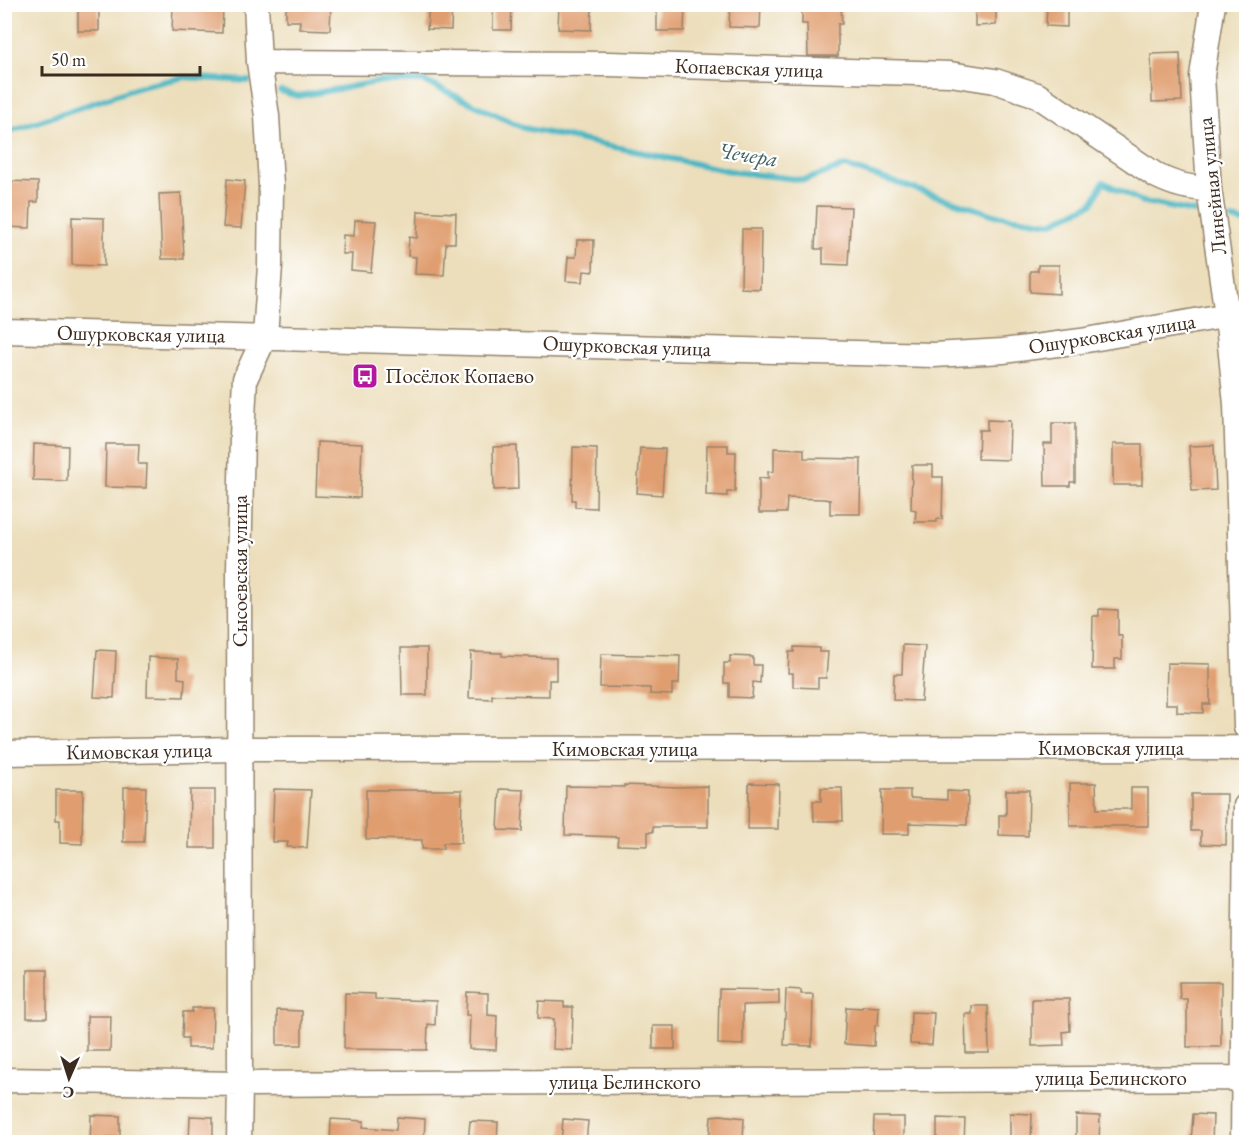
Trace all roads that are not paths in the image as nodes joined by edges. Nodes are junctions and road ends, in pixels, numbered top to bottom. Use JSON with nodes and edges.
{"nodes":[{"id":1,"x":256,"y":4,"type":"edge"},
{"id":2,"x":1213,"y":4,"type":"edge"},
{"id":3,"x":259,"y":62,"type":"junction"},
{"id":4,"x":1209,"y":189,"type":"junction"},
{"id":5,"x":1237,"y":314,"type":"edge"},
{"id":6,"x":4,"y":331,"type":"edge"},
{"id":7,"x":265,"y":336,"type":"junction"},
{"id":8,"x":1246,"y":727,"type":"edge"},
{"id":9,"x":1246,"y":748,"type":"edge"},
{"id":10,"x":240,"y":749,"type":"junction"},
{"id":11,"x":4,"y":753,"type":"edge"},
{"id":12,"x":1246,"y":807,"type":"edge"},
{"id":13,"x":1245,"y":1078,"type":"edge"},
{"id":14,"x":4,"y":1080,"type":"edge"},
{"id":15,"x":240,"y":1084,"type":"junction"},
{"id":16,"x":239,"y":1143,"type":"edge"},
{"id":17,"x":1243,"y":1143,"type":"edge"}],
"edges":[{"from":1,"to":3,"type":"street","name":"Сысоевская улица"},
{"from":2,"to":4,"type":"street","name":"Линейная улица"},
{"from":3,"to":4,"type":"street","name":"Копаевская улица"},
{"from":3,"to":7,"type":"street","name":"Сысоевская улица"},
{"from":4,"to":5,"type":"street","name":"Линейная улица"},
{"from":5,"to":7,"type":"street","name":"Ошурковская улица"},
{"from":5,"to":8,"type":"street","name":"Линейная улица"},
{"from":6,"to":7,"type":"street","name":"Ошурковская улица"},
{"from":7,"to":10,"type":"street","name":"Сысоевская улица"},
{"from":9,"to":10,"type":"street","name":"Кимовская улица"},
{"from":10,"to":11,"type":"street","name":"Кимовская улица"},
{"from":10,"to":15,"type":"street","name":"Сысоевская улица"},
{"from":12,"to":13,"type":"street"},
{"from":13,"to":15,"type":"street","name":"улица Белинского"},
{"from":13,"to":17,"type":"street"},
{"from":14,"to":15,"type":"street","name":"улица Белинского"},
{"from":15,"to":16,"type":"street","name":"Сысоевская улица"}]}
